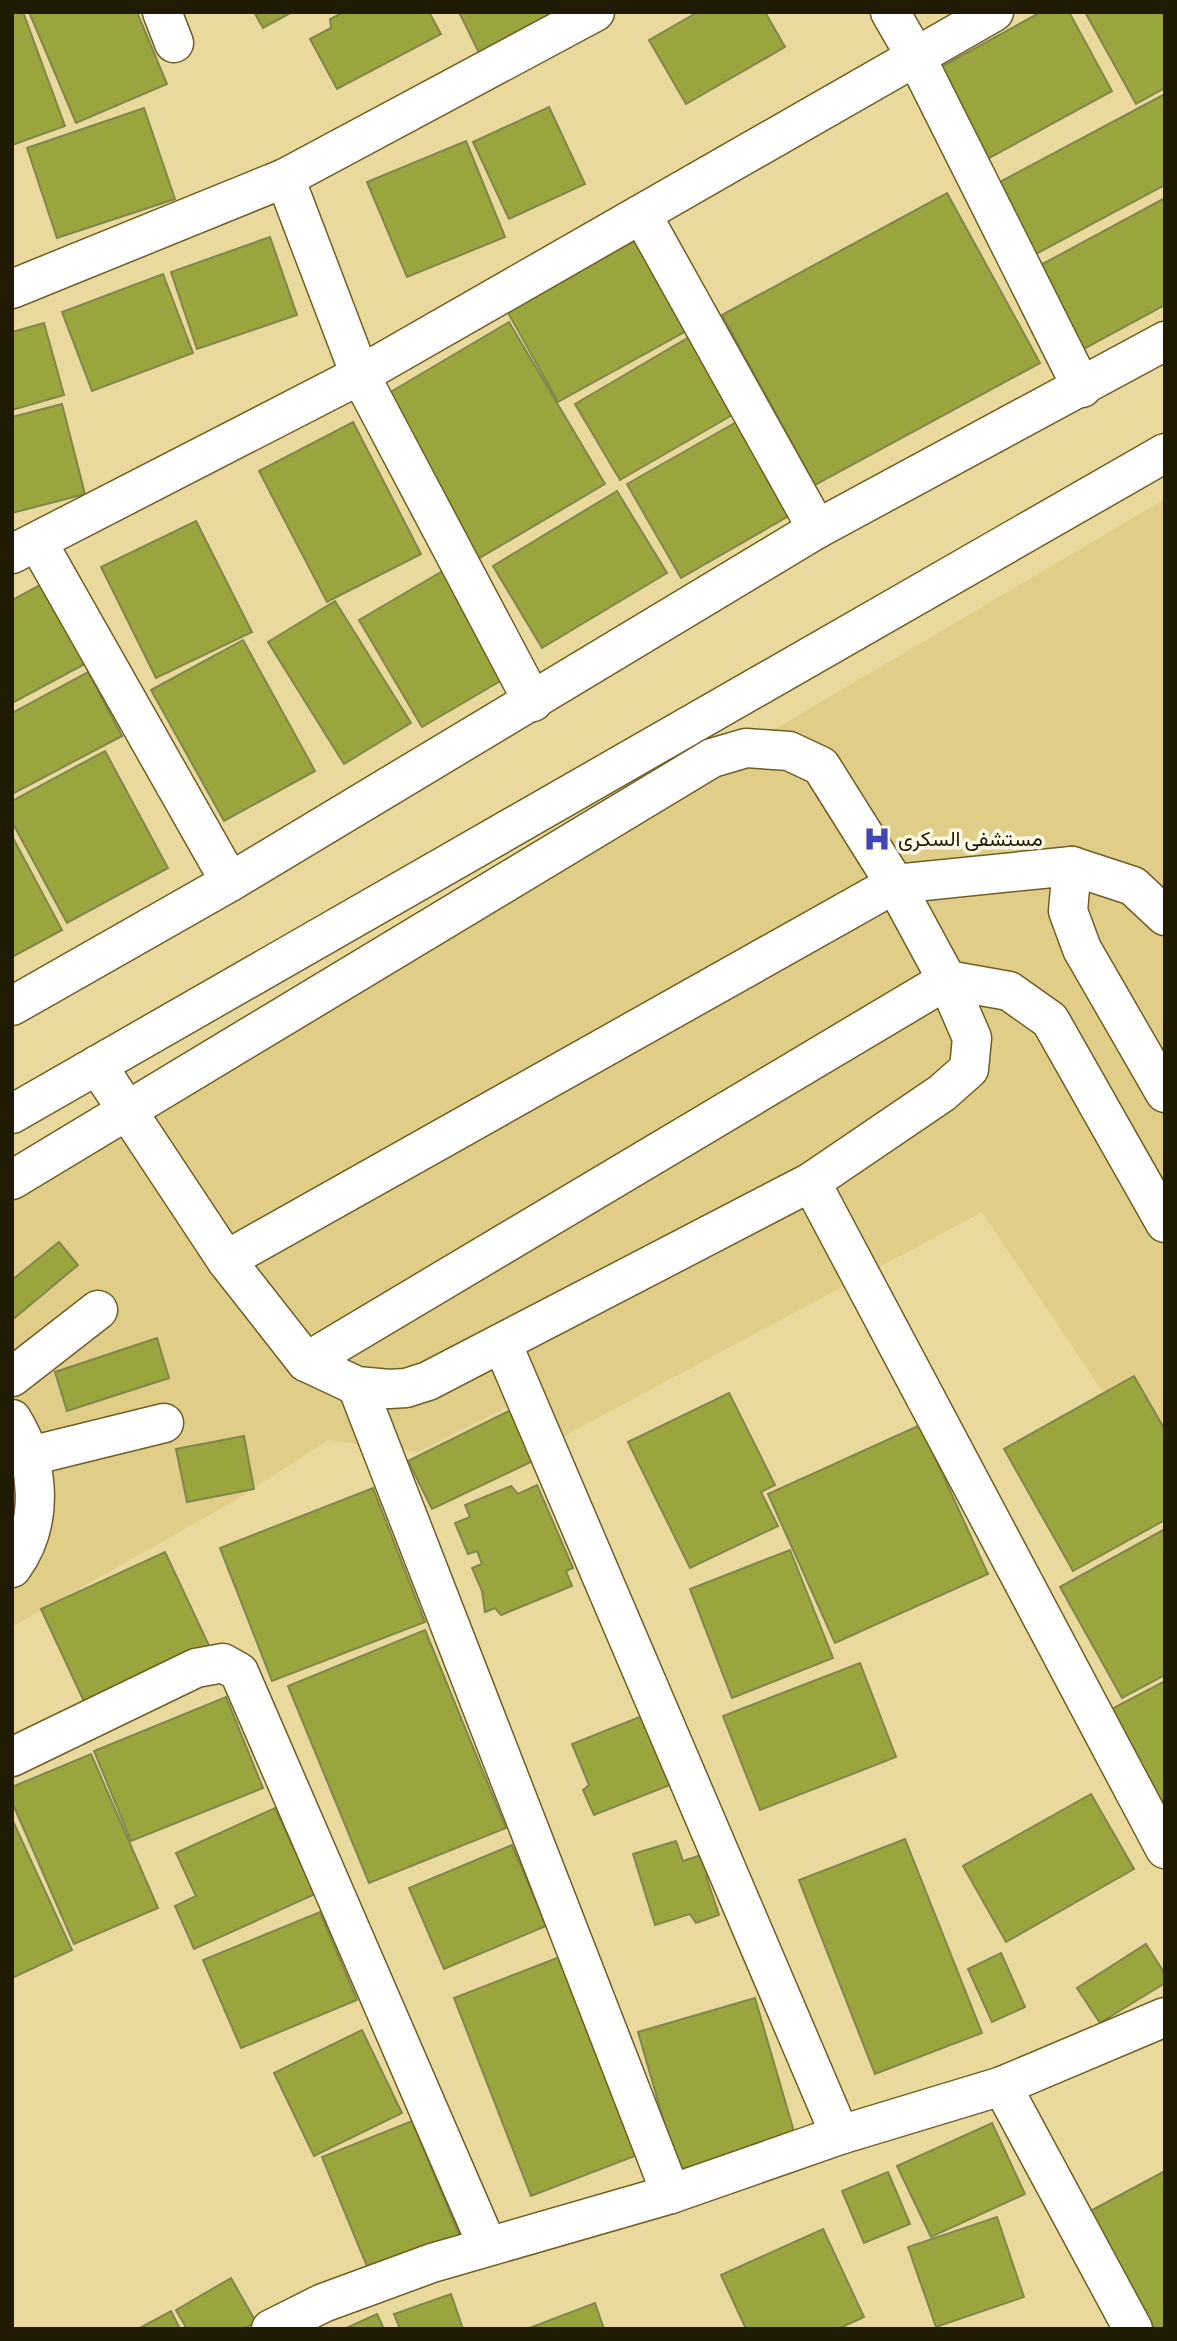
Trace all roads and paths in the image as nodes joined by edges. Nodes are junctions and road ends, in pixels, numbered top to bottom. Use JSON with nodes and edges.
{"nodes":[{"id":1,"x":595,"y":12,"type":"edge"},
{"id":2,"x":890,"y":12,"type":"edge"},
{"id":3,"x":994,"y":12,"type":"edge"},
{"id":4,"x":916,"y":57,"type":"junction"},
{"id":5,"x":285,"y":178,"type":"junction"},
{"id":6,"x":642,"y":215,"type":"junction"},
{"id":7,"x":12,"y":289,"type":"edge"},
{"id":8,"x":1165,"y":341,"type":"edge"},
{"id":9,"x":360,"y":375,"type":"junction"},
{"id":10,"x":1082,"y":388,"type":"junction"},
{"id":11,"x":1165,"y":453,"type":"edge"},
{"id":12,"x":817,"y":530,"type":"junction"},
{"id":13,"x":25,"y":548,"type":"edge"},
{"id":14,"x":533,"y":702,"type":"junction"},
{"id":15,"x":1072,"y":866,"type":"junction"},
{"id":16,"x":230,"y":882,"type":"junction"},
{"id":17,"x":895,"y":884,"type":"junction"},
{"id":18,"x":1165,"y":916,"type":"edge"},
{"id":19,"x":947,"y":980,"type":"junction"},
{"id":20,"x":12,"y":1006,"type":"edge"},
{"id":21,"x":97,"y":1065,"type":"junction"},
{"id":22,"x":1165,"y":1093,"type":"edge"},
{"id":23,"x":127,"y":1112,"type":"junction"},
{"id":24,"x":12,"y":1114,"type":"edge"},
{"id":25,"x":12,"y":1180,"type":"edge"},
{"id":26,"x":811,"y":1182,"type":"junction"},
{"id":27,"x":1165,"y":1223,"type":"edge"},
{"id":28,"x":226,"y":1260,"type":"junction"},
{"id":29,"x":98,"y":1310,"type":"dead end"},
{"id":30,"x":502,"y":1343,"type":"junction"},
{"id":31,"x":306,"y":1362,"type":"junction"},
{"id":32,"x":12,"y":1377,"type":"edge"},
{"id":33,"x":357,"y":1386,"type":"junction"},
{"id":34,"x":12,"y":1419,"type":"edge"},
{"id":35,"x":164,"y":1423,"type":"dead end"},
{"id":36,"x":30,"y":1456,"type":"junction"},
{"id":37,"x":12,"y":1567,"type":"edge"},
{"id":38,"x":12,"y":1757,"type":"edge"},
{"id":39,"x":1165,"y":1849,"type":"edge"},
{"id":40,"x":1165,"y":2017,"type":"edge"},
{"id":41,"x":1002,"y":2086,"type":"junction"},
{"id":42,"x":840,"y":2135,"type":"junction"},
{"id":43,"x":671,"y":2194,"type":"junction"},
{"id":44,"x":487,"y":2245,"type":"junction"},
{"id":45,"x":271,"y":2329,"type":"edge"},
{"id":46,"x":1133,"y":2329,"type":"edge"}],
"edges":[{"from":1,"to":5,"type":"street"},
{"from":2,"to":4,"type":"street"},
{"from":3,"to":4,"type":"street"},
{"from":4,"to":6,"type":"street"},
{"from":4,"to":10,"type":"street"},
{"from":5,"to":7,"type":"street"},
{"from":5,"to":9,"type":"street"},
{"from":6,"to":9,"type":"street"},
{"from":6,"to":12,"type":"street"},
{"from":8,"to":10,"type":"street"},
{"from":9,"to":13,"type":"street"},
{"from":9,"to":14,"type":"street"},
{"from":10,"to":12,"type":"street"},
{"from":11,"to":21,"type":"street"},
{"from":12,"to":14,"type":"street"},
{"from":13,"to":16,"type":"street"},
{"from":14,"to":16,"type":"street"},
{"from":15,"to":17,"type":"street"},
{"from":15,"to":18,"type":"street"},
{"from":15,"to":22,"type":"street"},
{"from":16,"to":20,"type":"street"},
{"from":17,"to":19,"type":"street"},
{"from":17,"to":23,"type":"street"},
{"from":17,"to":28,"type":"street"},
{"from":19,"to":26,"type":"street"},
{"from":19,"to":27,"type":"street"},
{"from":19,"to":31,"type":"street"},
{"from":21,"to":23,"type":"street"},
{"from":21,"to":24,"type":"street"},
{"from":23,"to":25,"type":"street"},
{"from":23,"to":28,"type":"street"},
{"from":26,"to":30,"type":"street"},
{"from":26,"to":39,"type":"street"},
{"from":28,"to":31,"type":"street"},
{"from":29,"to":32,"type":"street"},
{"from":30,"to":33,"type":"street"},
{"from":30,"to":42,"type":"street"},
{"from":31,"to":33,"type":"street"},
{"from":33,"to":43,"type":"street"},
{"from":34,"to":36,"type":"street"},
{"from":35,"to":36,"type":"street"},
{"from":36,"to":37,"type":"street"},
{"from":38,"to":44,"type":"street"},
{"from":40,"to":41,"type":"street"},
{"from":41,"to":42,"type":"street"},
{"from":41,"to":46,"type":"street"},
{"from":42,"to":43,"type":"street"},
{"from":43,"to":44,"type":"street"},
{"from":44,"to":45,"type":"street"}]}
